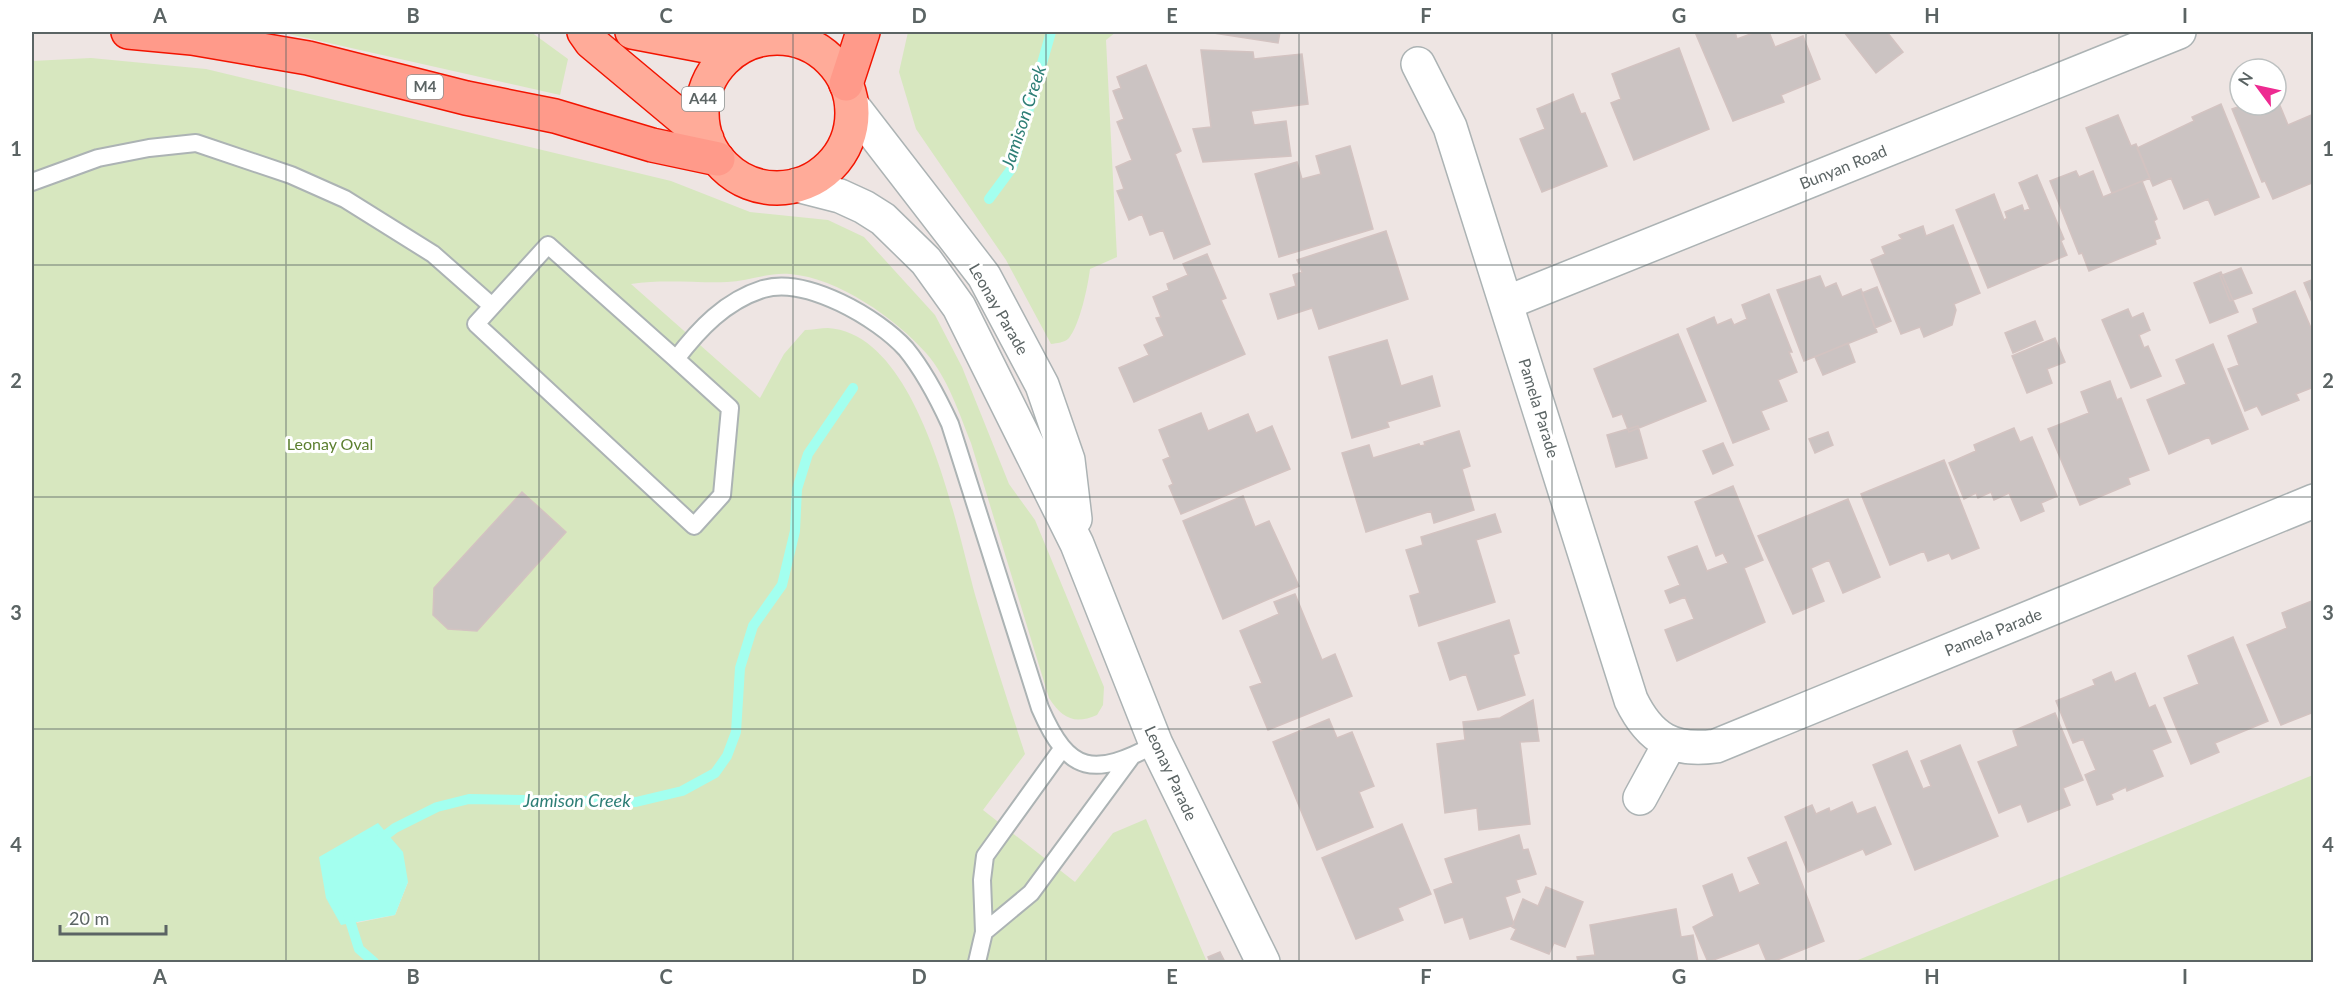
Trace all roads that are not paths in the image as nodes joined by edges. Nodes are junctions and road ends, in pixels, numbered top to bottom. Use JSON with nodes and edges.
{"nodes":[{"id":1,"x":128,"y":32,"type":"edge"},
{"id":2,"x":584,"y":32,"type":"edge"},
{"id":3,"x":632,"y":32,"type":"edge"},
{"id":4,"x":863,"y":32,"type":"edge"},
{"id":5,"x":2179,"y":32,"type":"edge"},
{"id":6,"x":744,"y":45,"type":"junction"},
{"id":7,"x":1418,"y":64,"type":"dead end"},
{"id":8,"x":849,"y":94,"type":"junction"},
{"id":9,"x":712,"y":149,"type":"junction"},
{"id":10,"x":32,"y":182,"type":"edge"},
{"id":11,"x":797,"y":185,"type":"junction"},
{"id":12,"x":1506,"y":303,"type":"junction"},
{"id":13,"x":492,"y":306,"type":"junction"},
{"id":14,"x":676,"y":359,"type":"junction"},
{"id":15,"x":2313,"y":501,"type":"edge"},
{"id":16,"x":1077,"y":544,"type":"junction"},
{"id":17,"x":1670,"y":743,"type":"junction"},
{"id":18,"x":1062,"y":749,"type":"junction"},
{"id":19,"x":1144,"y":750,"type":"junction"},
{"id":20,"x":1640,"y":798,"type":"dead end"},
{"id":21,"x":984,"y":932,"type":"junction"},
{"id":22,"x":977,"y":963,"type":"edge"},
{"id":23,"x":1263,"y":963,"type":"edge"}],
"edges":[{"from":1,"to":9,"type":"highway","number":"M4"},
{"from":2,"to":9,"type":"highway","number":"A44"},
{"from":3,"to":6,"type":"highway","number":"A44"},
{"from":4,"to":8,"type":"highway"},
{"from":5,"to":12,"type":"street","name":"Bunyan Road"},
{"from":6,"to":8,"type":"highway","number":"A44"},
{"from":6,"to":9,"type":"highway","number":"A44"},
{"from":7,"to":12,"type":"street","name":"Pamela Parade"},
{"from":8,"to":11,"type":"highway","number":"A44"},
{"from":8,"to":16,"type":"street","name":"Leonay Parade"},
{"from":9,"to":11,"type":"highway","number":"A44"},
{"from":10,"to":13,"type":"lane"},
{"from":11,"to":16,"type":"street","name":"Leonay Parade"},
{"from":12,"to":17,"type":"street","name":"Pamela Parade"},
{"from":13,"to":14,"type":"lane"},
{"from":13,"to":14,"type":"lane"},
{"from":14,"to":18,"type":"lane"},
{"from":15,"to":17,"type":"street","name":"Pamela Parade"},
{"from":16,"to":19,"type":"street","name":"Leonay Parade"},
{"from":17,"to":20,"type":"street"},
{"from":18,"to":19,"type":"lane"},
{"from":18,"to":21,"type":"lane"},
{"from":19,"to":21,"type":"lane"},
{"from":19,"to":23,"type":"street","name":"Leonay Parade"},
{"from":21,"to":22,"type":"lane"}]}
